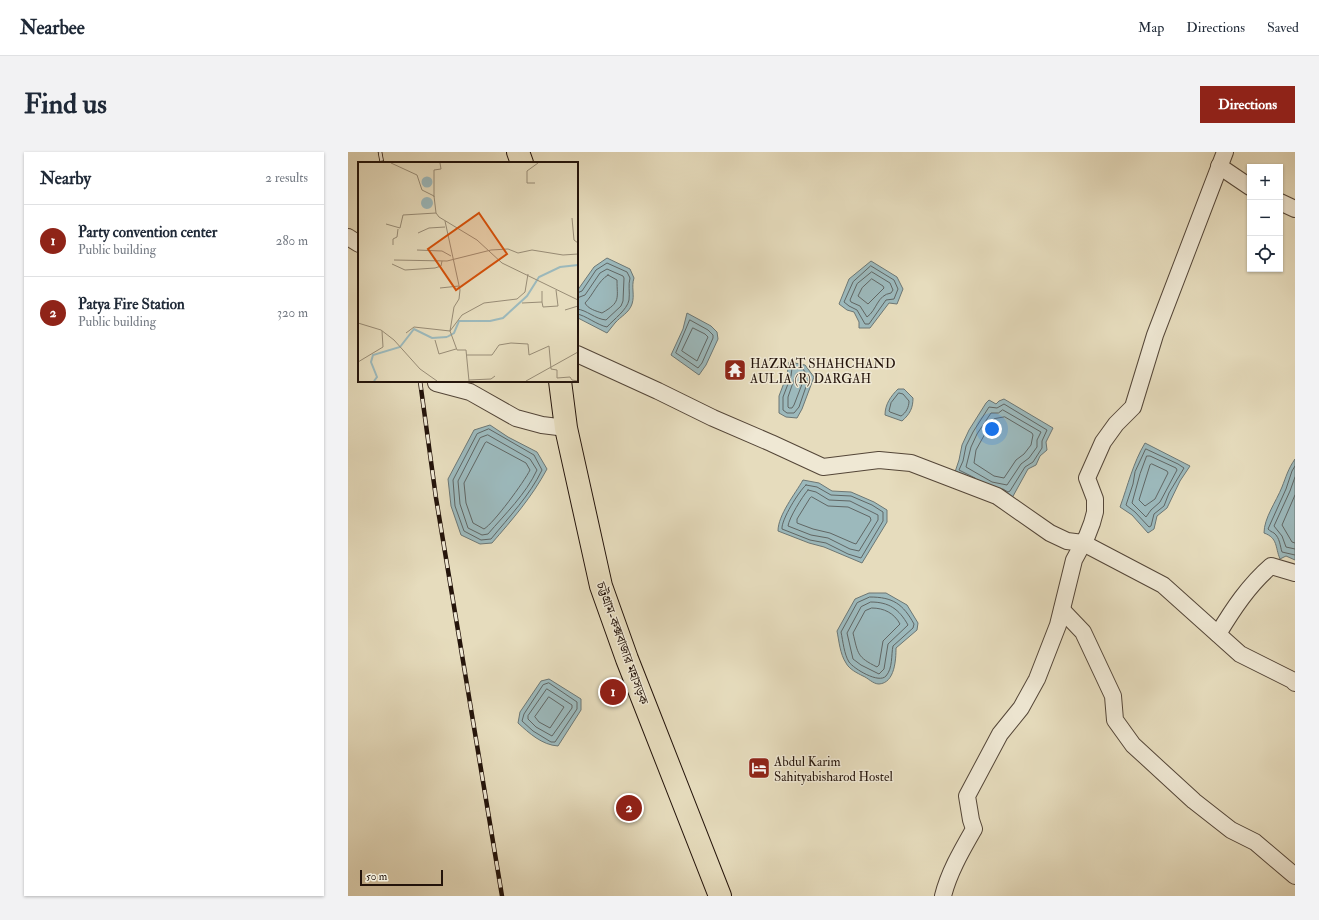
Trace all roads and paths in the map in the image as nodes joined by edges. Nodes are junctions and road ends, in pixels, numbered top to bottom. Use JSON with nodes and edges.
{"nodes":[{"id":1,"x":518,"y":152,"type":"edge"},
{"id":2,"x":1222,"y":159,"type":"edge"},
{"id":3,"x":522,"y":162,"type":"edge"},
{"id":4,"x":1247,"y":184,"type":"edge"},
{"id":5,"x":1283,"y":203,"type":"edge"},
{"id":6,"x":1295,"y":209,"type":"edge"},
{"id":7,"x":348,"y":237,"type":"edge"},
{"id":8,"x":358,"y":243,"type":"edge"},
{"id":9,"x":578,"y":354,"type":"edge"},
{"id":10,"x":560,"y":382,"type":"edge"},
{"id":11,"x":436,"y":383,"type":"dead end"},
{"id":12,"x":566,"y":428,"type":"junction"},
{"id":13,"x":1083,"y":543,"type":"junction"},
{"id":14,"x":1295,"y":573,"type":"edge"},
{"id":15,"x":1062,"y":610,"type":"junction"},
{"id":16,"x":1218,"y":634,"type":"junction"},
{"id":17,"x":1295,"y":683,"type":"edge"},
{"id":18,"x":1295,"y":876,"type":"edge"},
{"id":19,"x":720,"y":896,"type":"edge"},
{"id":20,"x":943,"y":896,"type":"edge"}],
"edges":[{"from":1,"to":3,"type":"highway"},
{"from":2,"to":4,"type":"street"},
{"from":2,"to":13,"type":"street"},
{"from":5,"to":6,"type":"street"},
{"from":7,"to":8,"type":"street"},
{"from":9,"to":13,"type":"street"},
{"from":10,"to":12,"type":"highway","name":"চট্টগ্রাম-কক্সবাজার মহাসড়ক"},
{"from":11,"to":12,"type":"street"},
{"from":12,"to":19,"type":"highway","name":"চট্টগ্রাম-কক্সবাজার মহাসড়ক"},
{"from":13,"to":15,"type":"street"},
{"from":13,"to":16,"type":"street"},
{"from":14,"to":16,"type":"street"},
{"from":15,"to":18,"type":"street"},
{"from":15,"to":20,"type":"street"},
{"from":16,"to":17,"type":"street"}]}
